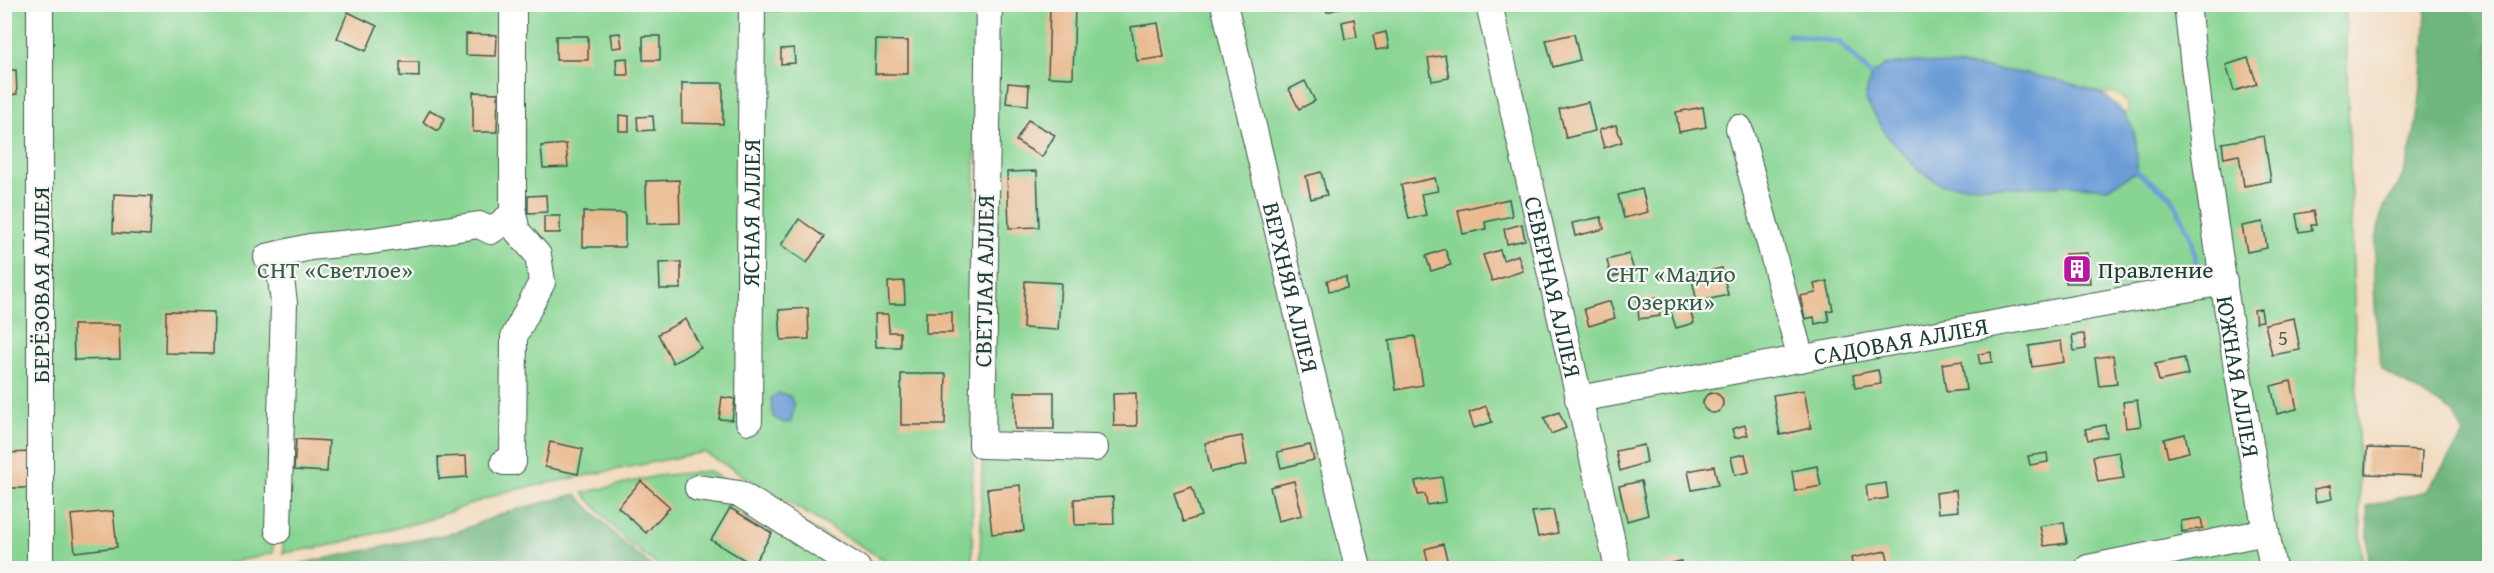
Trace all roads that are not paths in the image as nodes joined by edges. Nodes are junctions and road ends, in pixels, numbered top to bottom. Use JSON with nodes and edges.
{"nodes":[{"id":1,"x":40,"y":4,"type":"edge"},
{"id":2,"x":513,"y":4,"type":"edge"},
{"id":3,"x":752,"y":4,"type":"edge"},
{"id":4,"x":989,"y":4,"type":"edge"},
{"id":5,"x":1224,"y":4,"type":"edge"},
{"id":6,"x":1489,"y":4,"type":"edge"},
{"id":7,"x":2187,"y":4,"type":"edge"},
{"id":8,"x":1739,"y":128,"type":"dead end"},
{"id":9,"x":513,"y":214,"type":"junction"},
{"id":10,"x":2224,"y":282,"type":"junction"},
{"id":11,"x":1801,"y":359,"type":"junction"},
{"id":12,"x":1578,"y":399,"type":"junction"},
{"id":13,"x":749,"y":421,"type":"dead end"},
{"id":14,"x":1095,"y":448,"type":"dead end"},
{"id":15,"x":504,"y":462,"type":"dead end"},
{"id":16,"x":698,"y":488,"type":"dead end"},
{"id":17,"x":278,"y":530,"type":"dead end"},
{"id":18,"x":2266,"y":532,"type":"junction"},
{"id":19,"x":40,"y":566,"type":"dead end"},
{"id":20,"x":857,"y":568,"type":"edge"},
{"id":21,"x":1358,"y":568,"type":"edge"},
{"id":22,"x":1618,"y":568,"type":"edge"},
{"id":23,"x":2088,"y":568,"type":"edge"},
{"id":24,"x":2273,"y":568,"type":"edge"}],
"edges":[{"from":1,"to":19,"type":"street","name":"БЕРЁЗОВАЯ АЛЛЕЯ"},
{"from":2,"to":9,"type":"street"},
{"from":3,"to":13,"type":"street","name":"ЯСНАЯ АЛЛЕЯ"},
{"from":4,"to":14,"type":"street","name":"СВЕТЛАЯ АЛЛЕЯ"},
{"from":5,"to":21,"type":"street","name":"ВЕРХНЯЯ АЛЛЕЯ"},
{"from":6,"to":12,"type":"street","name":"СЕВЕРНАЯ АЛЛЕЯ"},
{"from":7,"to":10,"type":"street","name":"ЮЖНАЯ АЛЛЕЯ"},
{"from":8,"to":11,"type":"street"},
{"from":9,"to":15,"type":"street"},
{"from":9,"to":17,"type":"street"},
{"from":10,"to":11,"type":"street","name":"САДОВАЯ АЛЛЕЯ"},
{"from":10,"to":18,"type":"street","name":"ЮЖНАЯ АЛЛЕЯ"},
{"from":11,"to":12,"type":"street","name":"САДОВАЯ АЛЛЕЯ"},
{"from":12,"to":22,"type":"street","name":"СЕВЕРНАЯ АЛЛЕЯ"},
{"from":16,"to":20,"type":"street"},
{"from":18,"to":23,"type":"street"},
{"from":18,"to":24,"type":"street","name":"ЮЖНАЯ АЛЛЕЯ"}]}
